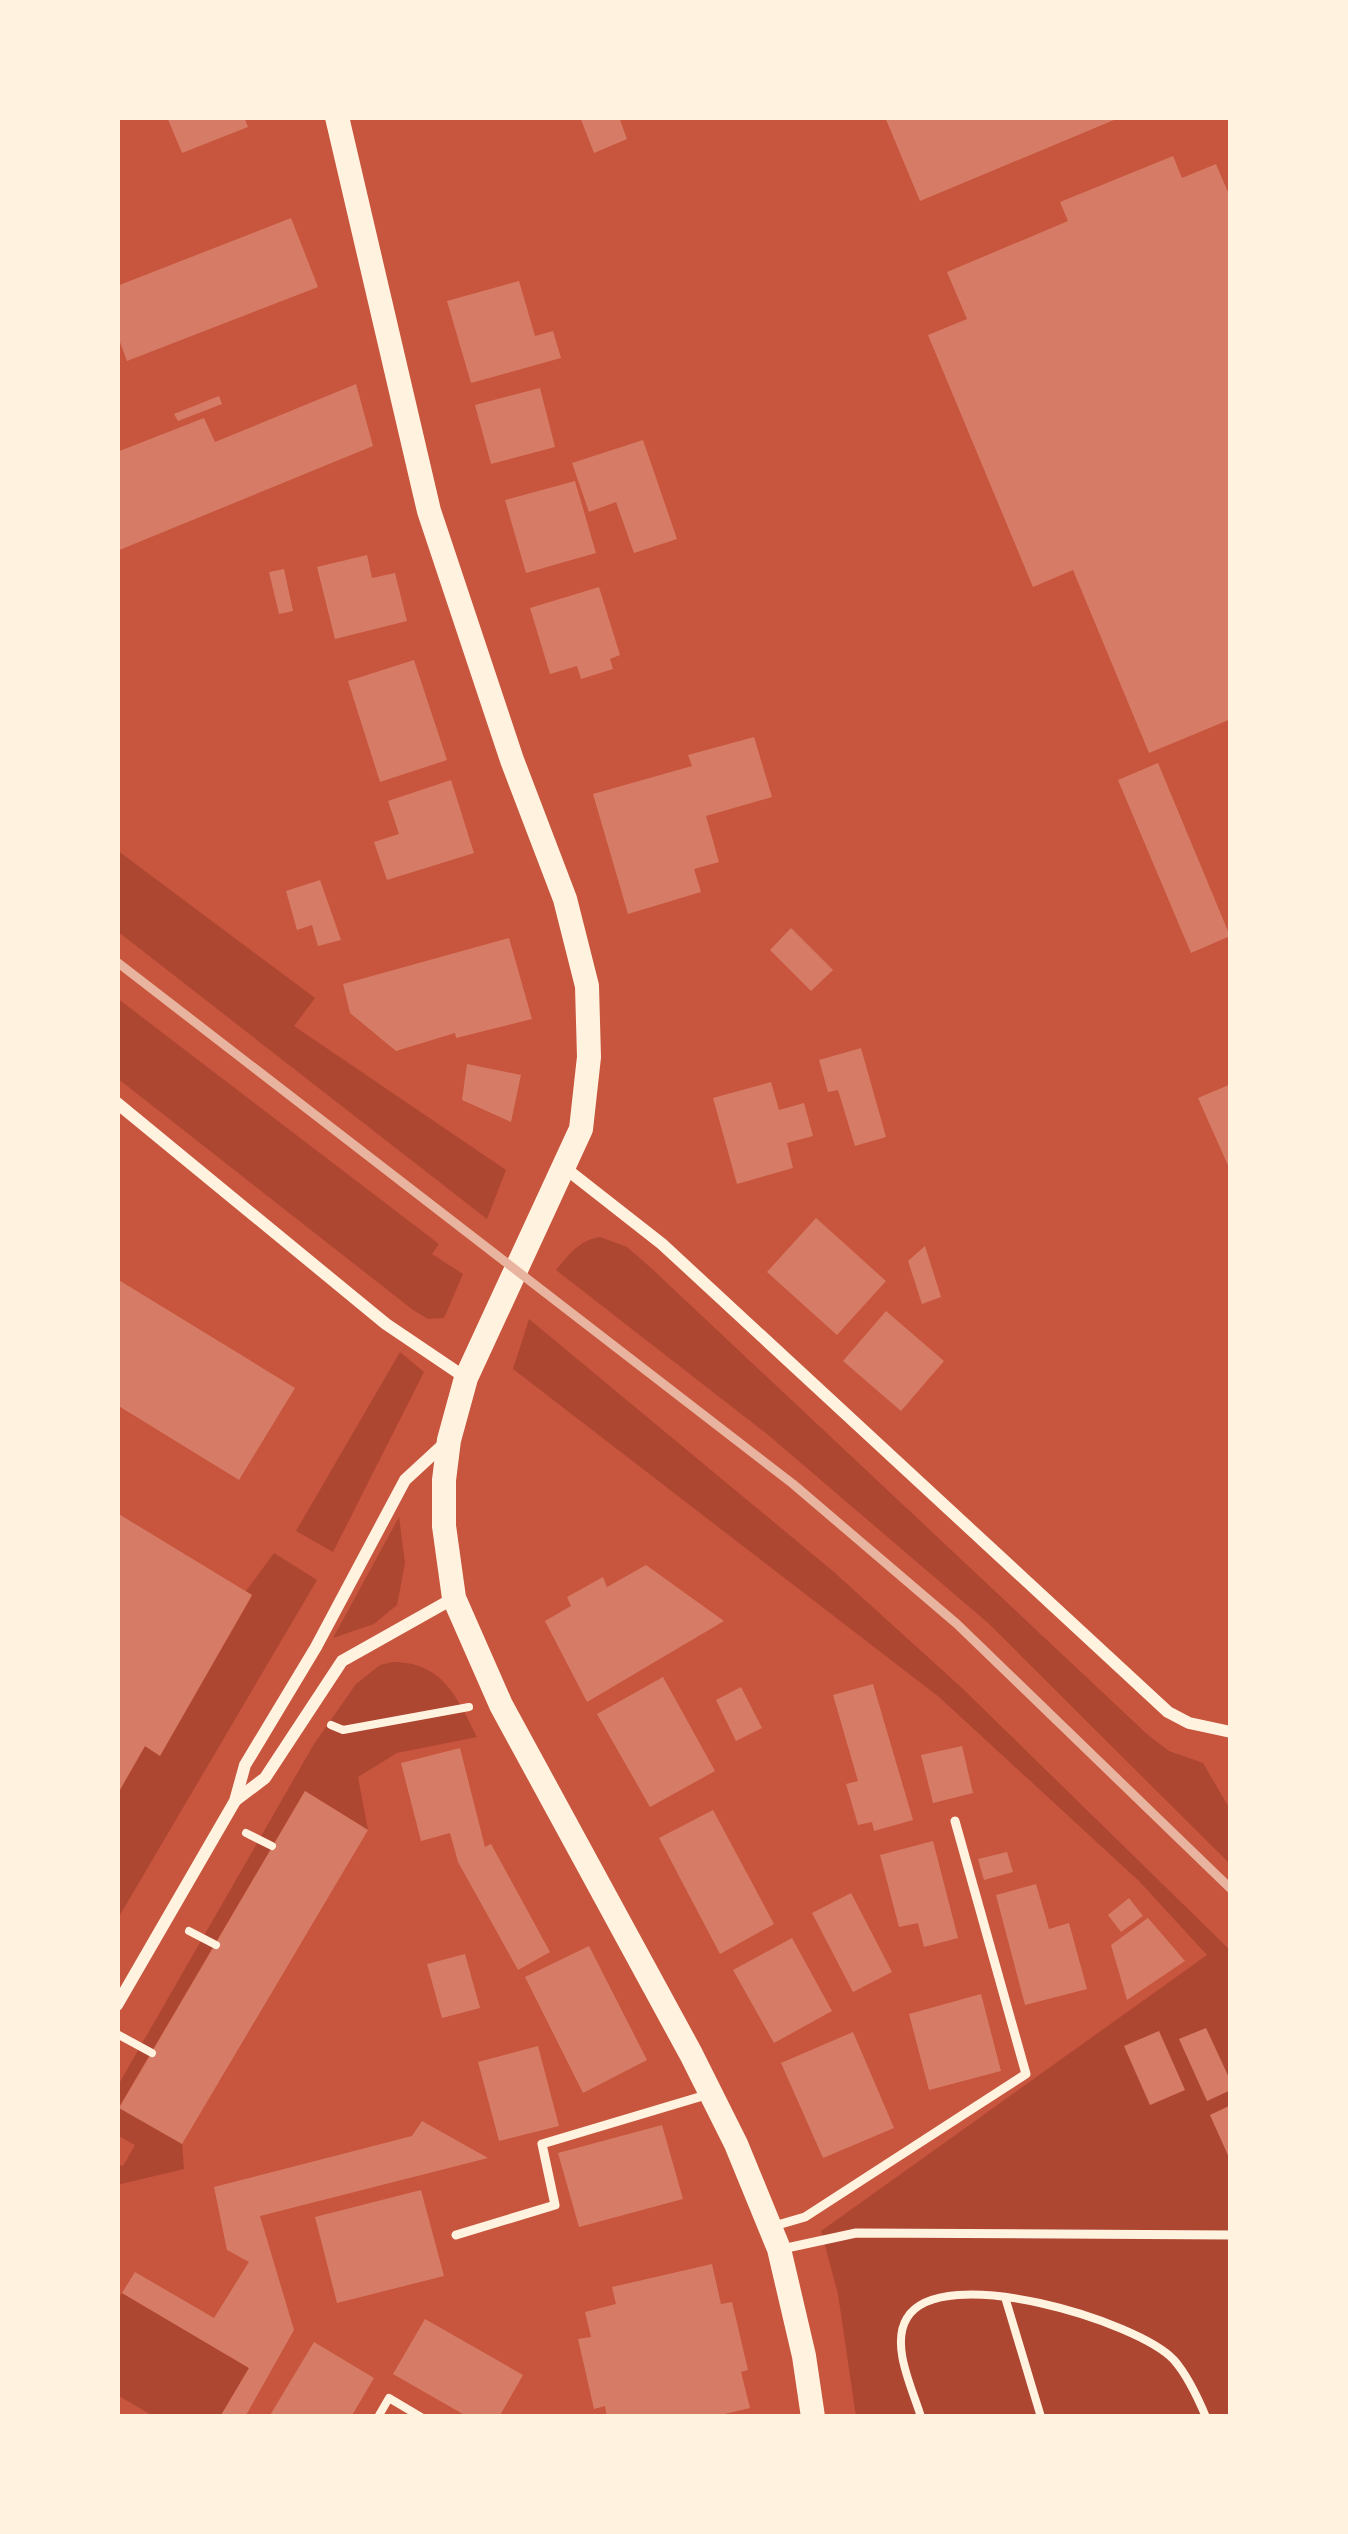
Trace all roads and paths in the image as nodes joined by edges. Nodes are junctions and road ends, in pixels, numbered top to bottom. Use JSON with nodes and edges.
{"nodes":[{"id":1,"x":337,"y":117,"type":"edge"},
{"id":2,"x":117,"y":1103,"type":"edge"},
{"id":3,"x":565,"y":1168,"type":"junction"},
{"id":4,"x":466,"y":1378,"type":"junction"},
{"id":5,"x":449,"y":1440,"type":"junction"},
{"id":6,"x":454,"y":1598,"type":"junction"},
{"id":7,"x":491,"y":1685,"type":"junction"},
{"id":8,"x":331,"y":1708,"type":"dead end"},
{"id":9,"x":1231,"y":1732,"type":"edge"},
{"id":10,"x":235,"y":1801,"type":"junction"},
{"id":11,"x":955,"y":1821,"type":"dead end"},
{"id":12,"x":117,"y":2005,"type":"edge"},
{"id":13,"x":117,"y":2034,"type":"edge"},
{"id":14,"x":152,"y":2053,"type":"dead end"},
{"id":15,"x":711,"y":2093,"type":"junction"},
{"id":16,"x":456,"y":2235,"type":"dead end"},
{"id":17,"x":1231,"y":2235,"type":"edge"},
{"id":18,"x":775,"y":2238,"type":"junction"},
{"id":19,"x":1005,"y":2297,"type":"junction"},
{"id":20,"x":378,"y":2417,"type":"edge"},
{"id":21,"x":421,"y":2417,"type":"edge"},
{"id":22,"x":813,"y":2417,"type":"edge"},
{"id":23,"x":921,"y":2417,"type":"edge"},
{"id":24,"x":1041,"y":2417,"type":"edge"},
{"id":25,"x":1206,"y":2417,"type":"edge"}],
"edges":[{"from":1,"to":3,"type":"main road"},
{"from":2,"to":4,"type":"street"},
{"from":3,"to":4,"type":"main road"},
{"from":3,"to":9,"type":"street"},
{"from":4,"to":5,"type":"main road"},
{"from":5,"to":6,"type":"main road"},
{"from":5,"to":10,"type":"street"},
{"from":6,"to":7,"type":"main road"},
{"from":6,"to":10,"type":"street"},
{"from":7,"to":8,"type":"path"},
{"from":7,"to":15,"type":"main road"},
{"from":10,"to":12,"type":"street"},
{"from":11,"to":18,"type":"lane"},
{"from":13,"to":14,"type":"path"},
{"from":15,"to":16,"type":"lane"},
{"from":15,"to":18,"type":"main road"},
{"from":17,"to":18,"type":"lane"},
{"from":18,"to":22,"type":"main road"},
{"from":19,"to":23,"type":"path"},
{"from":19,"to":24,"type":"path"},
{"from":19,"to":25,"type":"path"},
{"from":20,"to":21,"type":"path"}]}
